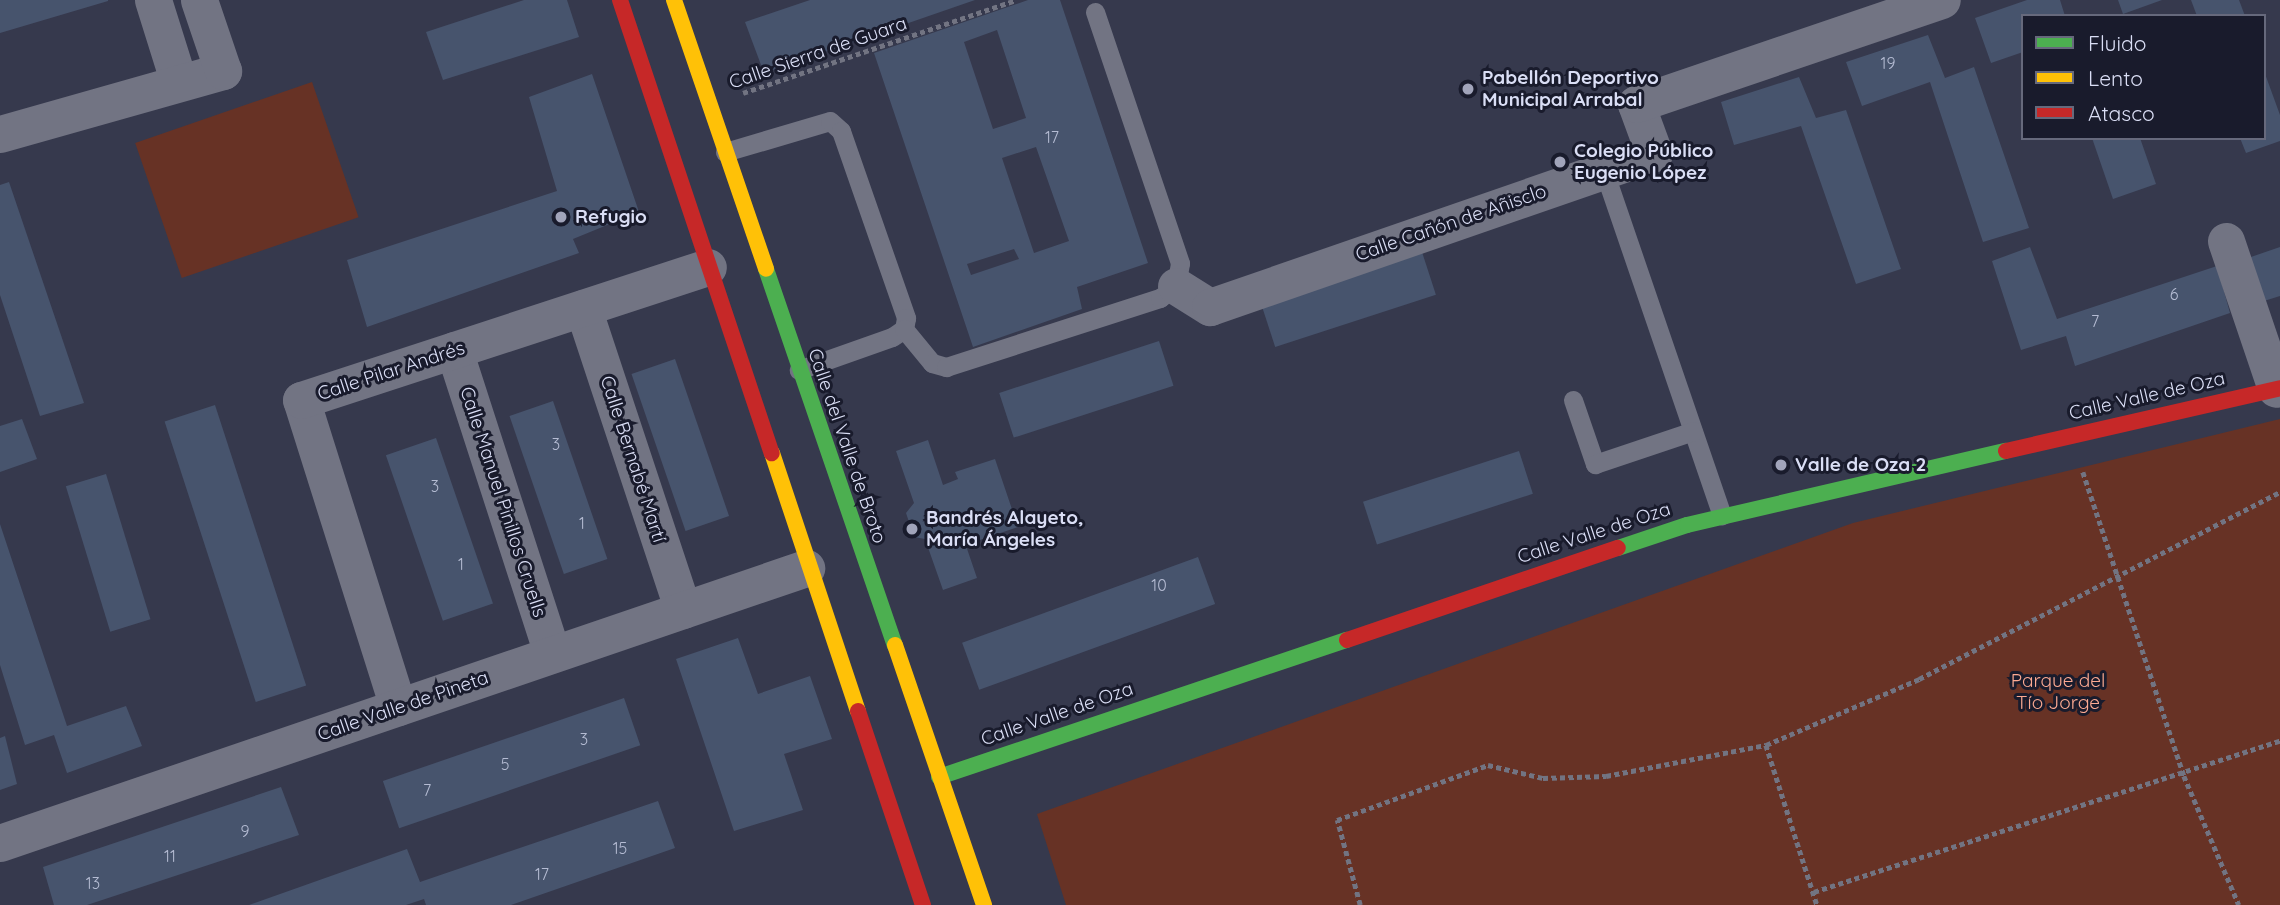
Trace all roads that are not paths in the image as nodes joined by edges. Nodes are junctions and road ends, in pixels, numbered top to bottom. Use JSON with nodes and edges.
{"nodes":[{"id":1,"x":153,"y":0,"type":"edge"},
{"id":2,"x":199,"y":0,"type":"edge"},
{"id":3,"x":620,"y":0,"type":"edge"},
{"id":4,"x":674,"y":0,"type":"edge"},
{"id":5,"x":1942,"y":0,"type":"edge"},
{"id":6,"x":1094,"y":12,"type":"dead end"},
{"id":7,"x":178,"y":80,"type":"junction"},
{"id":8,"x":0,"y":134,"type":"edge"},
{"id":9,"x":725,"y":152,"type":"junction"},
{"id":10,"x":1604,"y":170,"type":"junction"},
{"id":11,"x":2226,"y":242,"type":"dead end"},
{"id":12,"x":708,"y":267,"type":"junction"},
{"id":13,"x":1176,"y":286,"type":"junction"},
{"id":14,"x":583,"y":308,"type":"junction"},
{"id":15,"x":904,"y":329,"type":"junction"},
{"id":16,"x":454,"y":350,"type":"junction"},
{"id":17,"x":799,"y":370,"type":"junction"},
{"id":18,"x":2278,"y":389,"type":"edge"},
{"id":19,"x":1573,"y":400,"type":"dead end"},
{"id":20,"x":1693,"y":431,"type":"junction"},
{"id":21,"x":1722,"y":515,"type":"junction"},
{"id":22,"x":806,"y":568,"type":"junction"},
{"id":23,"x":683,"y":610,"type":"junction"},
{"id":24,"x":552,"y":654,"type":"junction"},
{"id":25,"x":398,"y":707,"type":"junction"},
{"id":26,"x":939,"y":777,"type":"junction"},
{"id":27,"x":0,"y":843,"type":"edge"},
{"id":28,"x":923,"y":905,"type":"edge"},
{"id":29,"x":984,"y":905,"type":"edge"}],
"edges":[{"from":1,"to":7,"type":"street"},
{"from":2,"to":7,"type":"street"},
{"from":3,"to":12,"type":"main road"},
{"from":4,"to":9,"type":"main road","name":"Calle del Valle de Broto"},
{"from":5,"to":10,"type":"street","name":"Calle Cañón de Añisclo"},
{"from":6,"to":13,"type":"lane"},
{"from":7,"to":8,"type":"street"},
{"from":9,"to":15,"type":"lane"},
{"from":9,"to":17,"type":"main road","name":"Calle del Valle de Broto"},
{"from":10,"to":13,"type":"street","name":"Calle Cañón de Añisclo"},
{"from":10,"to":20,"type":"lane"},
{"from":11,"to":18,"type":"street"},
{"from":12,"to":14,"type":"street","name":"Calle Pilar Andrés"},
{"from":12,"to":22,"type":"main road"},
{"from":13,"to":15,"type":"lane"},
{"from":14,"to":16,"type":"street","name":"Calle Pilar Andrés"},
{"from":14,"to":23,"type":"street","name":"Calle Bernabé Martí"},
{"from":15,"to":17,"type":"lane"},
{"from":16,"to":24,"type":"street","name":"Calle Manuel Pinillos Cruells"},
{"from":16,"to":25,"type":"street","name":"Calle Pilar Andrés"},
{"from":17,"to":26,"type":"main road","name":"Calle del Valle de Broto"},
{"from":18,"to":21,"type":"main road","name":"Calle Valle de Oza"},
{"from":19,"to":20,"type":"lane"},
{"from":20,"to":21,"type":"lane"},
{"from":21,"to":26,"type":"main road","name":"Calle Valle de Oza"},
{"from":22,"to":23,"type":"street","name":"Calle Valle de Pineta"},
{"from":22,"to":28,"type":"main road"},
{"from":23,"to":24,"type":"street","name":"Calle Valle de Pineta"},
{"from":24,"to":25,"type":"street","name":"Calle Valle de Pineta"},
{"from":25,"to":27,"type":"street","name":"Calle Valle de Pineta"},
{"from":26,"to":29,"type":"main road","name":"Calle del Valle de Broto"}]}
